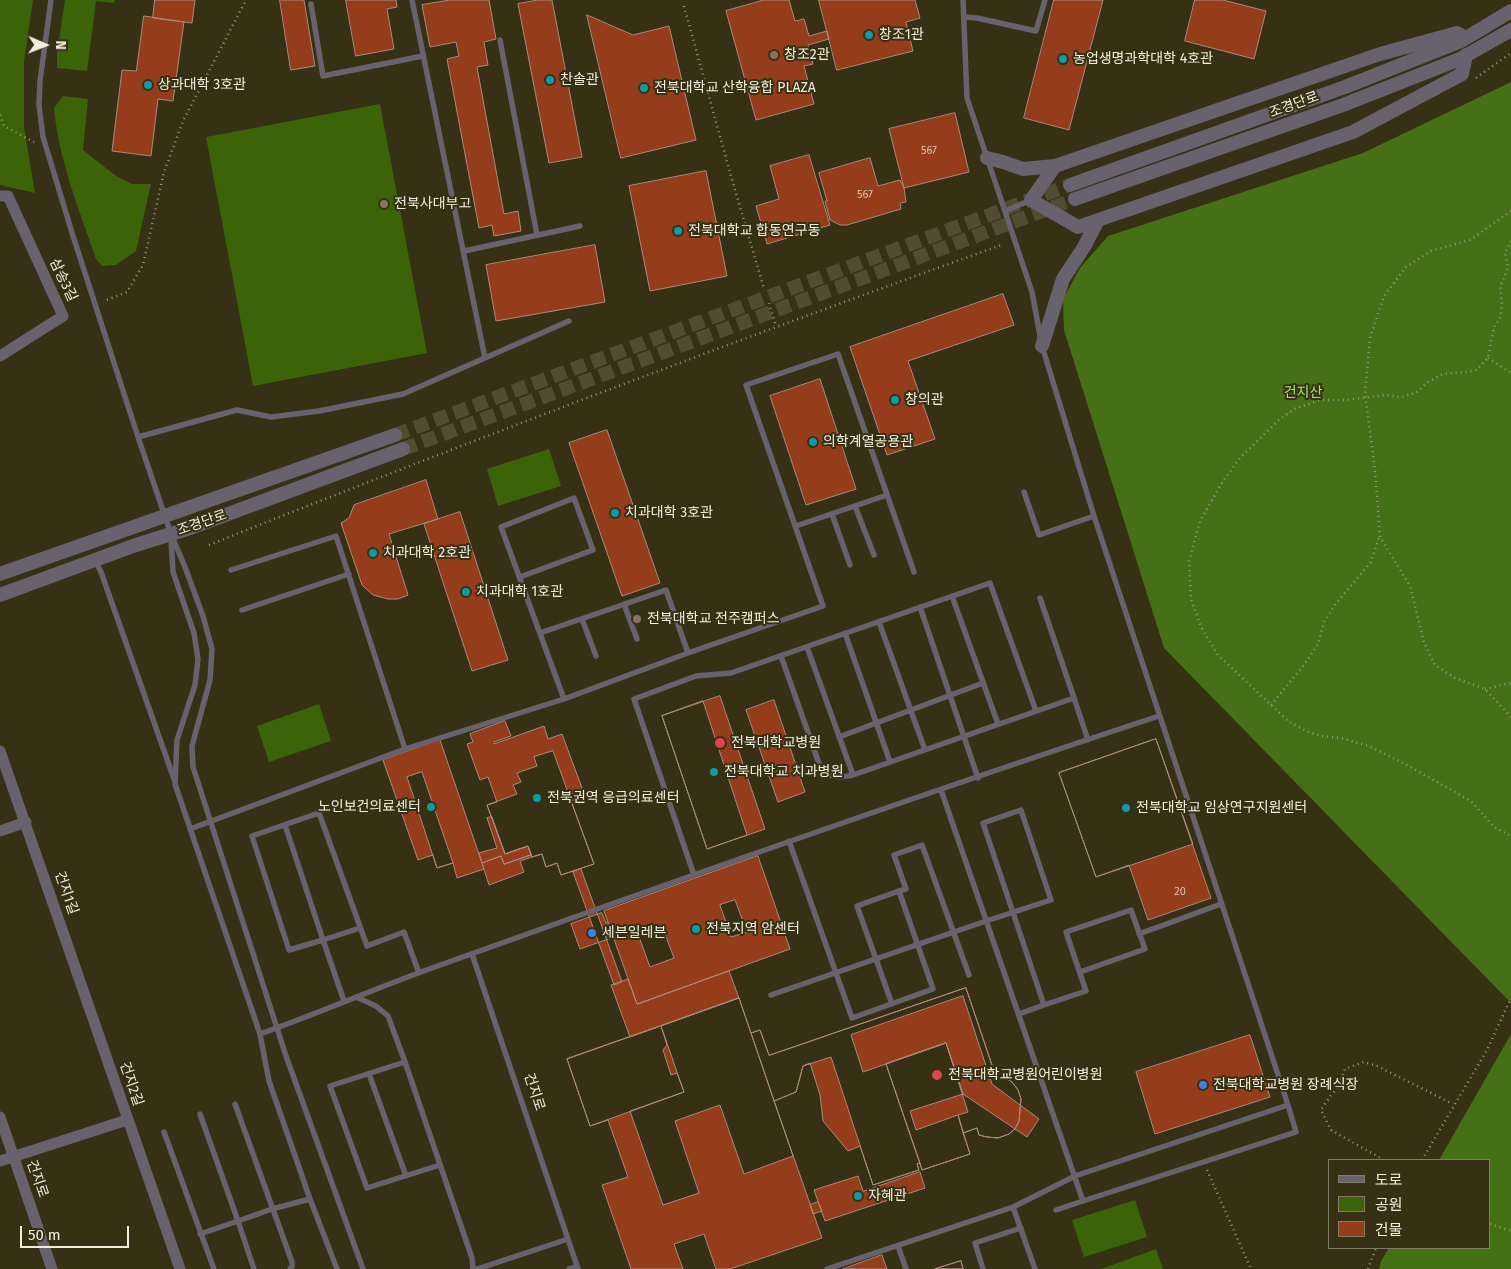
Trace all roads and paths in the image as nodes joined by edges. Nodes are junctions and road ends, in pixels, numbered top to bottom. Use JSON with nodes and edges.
{"nodes":[{"id":1,"x":51,"y":0,"type":"edge"},
{"id":2,"x":246,"y":0,"type":"edge"},
{"id":3,"x":412,"y":0,"type":"edge"},
{"id":4,"x":963,"y":0,"type":"edge"},
{"id":5,"x":1045,"y":0,"type":"edge"},
{"id":6,"x":310,"y":4,"type":"dead end"},
{"id":7,"x":684,"y":6,"type":"dead end"},
{"id":8,"x":1511,"y":11,"type":"edge"},
{"id":9,"x":964,"y":17,"type":"junction"},
{"id":10,"x":1511,"y":30,"type":"edge"},
{"id":11,"x":1466,"y":38,"type":"junction"},
{"id":12,"x":500,"y":40,"type":"dead end"},
{"id":13,"x":1466,"y":55,"type":"junction"},
{"id":14,"x":423,"y":56,"type":"junction"},
{"id":15,"x":0,"y":115,"type":"edge"},
{"id":16,"x":34,"y":142,"type":"dead end"},
{"id":17,"x":987,"y":158,"type":"junction"},
{"id":18,"x":1055,"y":166,"type":"junction"},
{"id":19,"x":1070,"y":185,"type":"tunnel mouth"},
{"id":20,"x":0,"y":196,"type":"edge"},
{"id":21,"x":1075,"y":199,"type":"tunnel mouth"},
{"id":22,"x":1031,"y":200,"type":"junction"},
{"id":23,"x":1005,"y":210,"type":"junction"},
{"id":24,"x":1511,"y":211,"type":"edge"},
{"id":25,"x":1097,"y":222,"type":"junction"},
{"id":26,"x":580,"y":226,"type":"dead end"},
{"id":27,"x":537,"y":235,"type":"junction"},
{"id":28,"x":1511,"y":241,"type":"edge"},
{"id":29,"x":1004,"y":244,"type":"dead end"},
{"id":30,"x":464,"y":251,"type":"junction"},
{"id":31,"x":764,"y":289,"type":"dead end"},
{"id":32,"x":106,"y":300,"type":"dead end"},
{"id":33,"x":769,"y":303,"type":"dead end"},
{"id":34,"x":569,"y":321,"type":"dead end"},
{"id":35,"x":776,"y":326,"type":"junction"},
{"id":36,"x":1042,"y":346,"type":"junction"},
{"id":37,"x":0,"y":356,"type":"edge"},
{"id":38,"x":486,"y":358,"type":"junction"},
{"id":39,"x":1488,"y":358,"type":"junction"},
{"id":40,"x":1511,"y":373,"type":"edge"},
{"id":41,"x":1365,"y":397,"type":"junction"},
{"id":42,"x":394,"y":434,"type":"tunnel mouth"},
{"id":43,"x":138,"y":437,"type":"junction"},
{"id":44,"x":403,"y":449,"type":"tunnel mouth"},
{"id":45,"x":1024,"y":492,"type":"dead end"},
{"id":46,"x":887,"y":495,"type":"junction"},
{"id":47,"x":855,"y":506,"type":"junction"},
{"id":48,"x":832,"y":514,"type":"junction"},
{"id":49,"x":1094,"y":516,"type":"junction"},
{"id":50,"x":165,"y":517,"type":"junction"},
{"id":51,"x":796,"y":526,"type":"junction"},
{"id":52,"x":170,"y":534,"type":"junction"},
{"id":53,"x":1379,"y":537,"type":"dead end"},
{"id":54,"x":209,"y":545,"type":"dead end"},
{"id":55,"x":874,"y":555,"type":"dead end"},
{"id":56,"x":95,"y":560,"type":"junction"},
{"id":57,"x":850,"y":565,"type":"dead end"},
{"id":58,"x":231,"y":570,"type":"dead end"},
{"id":59,"x":914,"y":572,"type":"dead end"},
{"id":60,"x":0,"y":574,"type":"edge"},
{"id":61,"x":349,"y":574,"type":"junction"},
{"id":62,"x":520,"y":577,"type":"junction"},
{"id":63,"x":0,"y":595,"type":"edge"},
{"id":64,"x":952,"y":596,"type":"junction"},
{"id":65,"x":1040,"y":598,"type":"dead end"},
{"id":66,"x":624,"y":604,"type":"junction"},
{"id":67,"x":920,"y":607,"type":"junction"},
{"id":68,"x":242,"y":610,"type":"dead end"},
{"id":69,"x":582,"y":619,"type":"junction"},
{"id":70,"x":878,"y":622,"type":"junction"},
{"id":71,"x":540,"y":633,"type":"junction"},
{"id":72,"x":845,"y":633,"type":"junction"},
{"id":73,"x":637,"y":639,"type":"dead end"},
{"id":74,"x":807,"y":647,"type":"junction"},
{"id":75,"x":688,"y":653,"type":"junction"},
{"id":76,"x":596,"y":656,"type":"dead end"},
{"id":77,"x":781,"y":656,"type":"junction"},
{"id":78,"x":983,"y":683,"type":"junction"},
{"id":79,"x":1511,"y":684,"type":"edge"},
{"id":80,"x":1485,"y":689,"type":"junction"},
{"id":81,"x":950,"y":695,"type":"junction"},
{"id":82,"x":1074,"y":698,"type":"junction"},
{"id":83,"x":564,"y":699,"type":"junction"},
{"id":84,"x":1270,"y":706,"type":"junction"},
{"id":85,"x":911,"y":710,"type":"junction"},
{"id":86,"x":1036,"y":711,"type":"junction"},
{"id":87,"x":1159,"y":716,"type":"junction"},
{"id":88,"x":1511,"y":717,"type":"edge"},
{"id":89,"x":876,"y":723,"type":"junction"},
{"id":90,"x":998,"y":724,"type":"junction"},
{"id":91,"x":964,"y":736,"type":"junction"},
{"id":92,"x":839,"y":737,"type":"junction"},
{"id":93,"x":1088,"y":740,"type":"junction"},
{"id":94,"x":405,"y":749,"type":"junction"},
{"id":95,"x":925,"y":750,"type":"junction"},
{"id":96,"x":0,"y":751,"type":"edge"},
{"id":97,"x":890,"y":762,"type":"junction"},
{"id":98,"x":853,"y":775,"type":"junction"},
{"id":99,"x":978,"y":778,"type":"junction"},
{"id":100,"x":175,"y":784,"type":"junction"},
{"id":101,"x":941,"y":790,"type":"junction"},
{"id":102,"x":209,"y":821,"type":"junction"},
{"id":103,"x":26,"y":822,"type":"junction"},
{"id":104,"x":285,"y":825,"type":"junction"},
{"id":105,"x":190,"y":829,"type":"junction"},
{"id":106,"x":0,"y":831,"type":"edge"},
{"id":107,"x":1511,"y":836,"type":"edge"},
{"id":108,"x":789,"y":841,"type":"junction"},
{"id":109,"x":694,"y":875,"type":"junction"},
{"id":110,"x":899,"y":891,"type":"junction"},
{"id":111,"x":1221,"y":904,"type":"junction"},
{"id":112,"x":1014,"y":913,"type":"junction"},
{"id":113,"x":986,"y":921,"type":"junction"},
{"id":114,"x":360,"y":928,"type":"junction"},
{"id":115,"x":954,"y":933,"type":"junction"},
{"id":116,"x":1139,"y":934,"type":"junction"},
{"id":117,"x":323,"y":940,"type":"junction"},
{"id":118,"x":918,"y":945,"type":"junction"},
{"id":119,"x":472,"y":954,"type":"junction"},
{"id":120,"x":876,"y":959,"type":"junction"},
{"id":121,"x":1080,"y":972,"type":"junction"},
{"id":122,"x":419,"y":973,"type":"junction"},
{"id":123,"x":835,"y":973,"type":"junction"},
{"id":124,"x":77,"y":974,"type":"joint"},
{"id":125,"x":969,"y":975,"type":"dead end"},
{"id":126,"x":771,"y":995,"type":"dead end"},
{"id":127,"x":356,"y":997,"type":"junction"},
{"id":128,"x":1511,"y":998,"type":"edge"},
{"id":129,"x":344,"y":1002,"type":"junction"},
{"id":130,"x":892,"y":1004,"type":"junction"},
{"id":131,"x":1044,"y":1005,"type":"junction"},
{"id":132,"x":1019,"y":1014,"type":"junction"},
{"id":133,"x":278,"y":1028,"type":"junction"},
{"id":134,"x":260,"y":1034,"type":"junction"},
{"id":135,"x":405,"y":1062,"type":"junction"},
{"id":136,"x":369,"y":1074,"type":"junction"},
{"id":137,"x":235,"y":1104,"type":"dead end"},
{"id":138,"x":1453,"y":1104,"type":"junction"},
{"id":139,"x":1288,"y":1105,"type":"junction"},
{"id":140,"x":200,"y":1114,"type":"dead end"},
{"id":141,"x":0,"y":1117,"type":"edge"},
{"id":142,"x":127,"y":1120,"type":"junction"},
{"id":143,"x":164,"y":1132,"type":"dead end"},
{"id":144,"x":14,"y":1156,"type":"junction"},
{"id":145,"x":1382,"y":1159,"type":"edge"},
{"id":146,"x":1423,"y":1159,"type":"edge"},
{"id":147,"x":0,"y":1161,"type":"edge"},
{"id":148,"x":1204,"y":1162,"type":"junction"},
{"id":149,"x":440,"y":1165,"type":"junction"},
{"id":150,"x":406,"y":1176,"type":"junction"},
{"id":151,"x":1075,"y":1176,"type":"junction"},
{"id":152,"x":310,"y":1198,"type":"junction"},
{"id":153,"x":1083,"y":1201,"type":"junction"},
{"id":154,"x":1014,"y":1207,"type":"junction"},
{"id":155,"x":272,"y":1209,"type":"junction"},
{"id":156,"x":1056,"y":1210,"type":"dead end"},
{"id":157,"x":238,"y":1221,"type":"junction"},
{"id":158,"x":1491,"y":1224,"type":"edge"},
{"id":159,"x":1021,"y":1228,"type":"junction"},
{"id":160,"x":1511,"y":1231,"type":"edge"},
{"id":161,"x":200,"y":1234,"type":"junction"},
{"id":162,"x":568,"y":1239,"type":"junction"},
{"id":163,"x":898,"y":1246,"type":"junction"},
{"id":164,"x":1376,"y":1249,"type":"edge"},
{"id":165,"x":578,"y":1268,"type":"edge"},
{"id":166,"x":52,"y":1269,"type":"edge"},
{"id":167,"x":180,"y":1269,"type":"edge"},
{"id":168,"x":214,"y":1269,"type":"edge"},
{"id":169,"x":254,"y":1269,"type":"edge"},
{"id":170,"x":290,"y":1269,"type":"edge"},
{"id":171,"x":337,"y":1269,"type":"edge"},
{"id":172,"x":363,"y":1269,"type":"edge"},
{"id":173,"x":475,"y":1269,"type":"edge"},
{"id":174,"x":570,"y":1269,"type":"edge"},
{"id":175,"x":827,"y":1269,"type":"edge"},
{"id":176,"x":906,"y":1269,"type":"edge"},
{"id":177,"x":984,"y":1269,"type":"edge"},
{"id":178,"x":1035,"y":1269,"type":"edge"},
{"id":179,"x":1251,"y":1269,"type":"edge"},
{"id":180,"x":1368,"y":1269,"type":"edge"}],
"edges":[{"from":1,"to":43,"type":"lane"},
{"from":2,"to":32,"type":"path"},
{"from":3,"to":14,"type":"lane"},
{"from":4,"to":9,"type":"lane"},
{"from":5,"to":9,"type":"lane"},
{"from":6,"to":14,"type":"lane"},
{"from":7,"to":31,"type":"path"},
{"from":8,"to":11,"type":"street","name":"조경단로"},
{"from":9,"to":17,"type":"lane"},
{"from":10,"to":13,"type":"street","name":"조경단로"},
{"from":11,"to":18,"type":"street"},
{"from":11,"to":19,"type":"street","name":"조경단로"},
{"from":12,"to":27,"type":"lane"},
{"from":13,"to":21,"type":"street","name":"조경단로"},
{"from":13,"to":25,"type":"street"},
{"from":14,"to":30,"type":"lane"},
{"from":15,"to":16,"type":"path"},
{"from":17,"to":18,"type":"street"},
{"from":17,"to":23,"type":"lane"},
{"from":18,"to":22,"type":"street"},
{"from":20,"to":37,"type":"street","name":"삼송3길"},
{"from":22,"to":23,"type":"lane"},
{"from":22,"to":25,"type":"street"},
{"from":23,"to":36,"type":"lane"},
{"from":24,"to":41,"type":"path"},
{"from":25,"to":36,"type":"street"},
{"from":26,"to":27,"type":"lane"},
{"from":27,"to":30,"type":"lane"},
{"from":28,"to":39,"type":"path"},
{"from":29,"to":35,"type":"path"},
{"from":30,"to":38,"type":"lane"},
{"from":33,"to":35,"type":"path"},
{"from":34,"to":38,"type":"lane"},
{"from":35,"to":54,"type":"path"},
{"from":36,"to":49,"type":"lane"},
{"from":38,"to":43,"type":"lane"},
{"from":39,"to":40,"type":"path"},
{"from":39,"to":41,"type":"path"},
{"from":41,"to":80,"type":"path"},
{"from":41,"to":84,"type":"path"},
{"from":42,"to":50,"type":"street","name":"조경단로"},
{"from":43,"to":50,"type":"lane"},
{"from":44,"to":52,"type":"street","name":"조경단로"},
{"from":45,"to":49,"type":"lane"},
{"from":46,"to":47,"type":"lane"},
{"from":46,"to":51,"type":"lane"},
{"from":46,"to":59,"type":"lane"},
{"from":47,"to":48,"type":"lane"},
{"from":47,"to":55,"type":"lane"},
{"from":48,"to":51,"type":"lane"},
{"from":48,"to":57,"type":"lane"},
{"from":49,"to":87,"type":"lane"},
{"from":50,"to":52,"type":"lane"},
{"from":50,"to":60,"type":"street","name":"조경단로"},
{"from":51,"to":75,"type":"lane"},
{"from":52,"to":56,"type":"street","name":"조경단로"},
{"from":52,"to":100,"type":"lane"},
{"from":52,"to":102,"type":"lane"},
{"from":53,"to":84,"type":"path"},
{"from":56,"to":63,"type":"street","name":"조경단로"},
{"from":56,"to":100,"type":"lane"},
{"from":58,"to":61,"type":"lane"},
{"from":61,"to":68,"type":"lane"},
{"from":61,"to":94,"type":"lane"},
{"from":62,"to":62,"type":"lane"},
{"from":62,"to":71,"type":"lane"},
{"from":64,"to":67,"type":"lane"},
{"from":64,"to":78,"type":"lane"},
{"from":64,"to":86,"type":"lane"},
{"from":65,"to":82,"type":"lane"},
{"from":66,"to":69,"type":"lane"},
{"from":66,"to":73,"type":"lane"},
{"from":66,"to":75,"type":"lane"},
{"from":67,"to":70,"type":"lane"},
{"from":67,"to":81,"type":"lane"},
{"from":69,"to":71,"type":"lane"},
{"from":69,"to":76,"type":"lane"},
{"from":70,"to":72,"type":"lane"},
{"from":70,"to":85,"type":"lane"},
{"from":71,"to":83,"type":"lane"},
{"from":72,"to":74,"type":"lane"},
{"from":72,"to":89,"type":"lane"},
{"from":74,"to":77,"type":"lane"},
{"from":74,"to":92,"type":"lane"},
{"from":75,"to":83,"type":"lane"},
{"from":77,"to":98,"type":"lane"},
{"from":77,"to":109,"type":"lane"},
{"from":78,"to":81,"type":"lane"},
{"from":78,"to":90,"type":"lane"},
{"from":79,"to":80,"type":"path"},
{"from":80,"to":88,"type":"path"},
{"from":81,"to":85,"type":"lane"},
{"from":81,"to":91,"type":"lane"},
{"from":82,"to":86,"type":"lane"},
{"from":82,"to":93,"type":"lane"},
{"from":83,"to":94,"type":"lane"},
{"from":84,"to":107,"type":"path"},
{"from":85,"to":89,"type":"lane"},
{"from":85,"to":95,"type":"lane"},
{"from":86,"to":90,"type":"lane"},
{"from":87,"to":93,"type":"lane"},
{"from":87,"to":111,"type":"lane"},
{"from":89,"to":92,"type":"lane"},
{"from":89,"to":97,"type":"lane"},
{"from":90,"to":91,"type":"lane"},
{"from":91,"to":95,"type":"lane"},
{"from":91,"to":99,"type":"lane"},
{"from":92,"to":98,"type":"lane"},
{"from":93,"to":99,"type":"lane"},
{"from":94,"to":102,"type":"lane"},
{"from":95,"to":97,"type":"lane"},
{"from":96,"to":103,"type":"street","name":"건지1길"},
{"from":97,"to":98,"type":"lane"},
{"from":99,"to":101,"type":"lane"},
{"from":100,"to":105,"type":"lane"},
{"from":101,"to":108,"type":"lane"},
{"from":101,"to":113,"type":"lane"},
{"from":102,"to":105,"type":"lane"},
{"from":102,"to":133,"type":"lane"},
{"from":103,"to":106,"type":"street"},
{"from":103,"to":124,"type":"street","name":"건지1길"},
{"from":104,"to":114,"type":"lane"},
{"from":104,"to":117,"type":"lane"},
{"from":104,"to":117,"type":"lane"},
{"from":105,"to":134,"type":"lane"},
{"from":108,"to":109,"type":"lane"},
{"from":108,"to":123,"type":"lane"},
{"from":109,"to":119,"type":"lane"},
{"from":110,"to":115,"type":"lane"},
{"from":110,"to":118,"type":"lane"},
{"from":110,"to":120,"type":"lane"},
{"from":111,"to":116,"type":"lane"},
{"from":111,"to":139,"type":"lane"},
{"from":112,"to":112,"type":"lane"},
{"from":112,"to":113,"type":"lane"},
{"from":112,"to":131,"type":"lane"},
{"from":113,"to":115,"type":"lane"},
{"from":113,"to":132,"type":"lane"},
{"from":114,"to":117,"type":"lane"},
{"from":114,"to":122,"type":"lane"},
{"from":115,"to":118,"type":"lane"},
{"from":115,"to":125,"type":"lane"},
{"from":116,"to":121,"type":"lane"},
{"from":116,"to":121,"type":"lane"},
{"from":117,"to":129,"type":"lane"},
{"from":118,"to":120,"type":"lane"},
{"from":118,"to":130,"type":"lane"},
{"from":119,"to":122,"type":"lane"},
{"from":119,"to":162,"type":"lane","name":"건지로"},
{"from":120,"to":123,"type":"lane"},
{"from":120,"to":130,"type":"lane"},
{"from":121,"to":131,"type":"lane"},
{"from":122,"to":127,"type":"lane"},
{"from":123,"to":126,"type":"lane"},
{"from":123,"to":130,"type":"lane"},
{"from":124,"to":142,"type":"street","name":"건지2길"},
{"from":127,"to":129,"type":"lane"},
{"from":127,"to":135,"type":"lane"},
{"from":128,"to":138,"type":"path"},
{"from":129,"to":133,"type":"lane"},
{"from":131,"to":132,"type":"lane"},
{"from":132,"to":151,"type":"lane"},
{"from":133,"to":134,"type":"lane"},
{"from":133,"to":172,"type":"lane"},
{"from":134,"to":152,"type":"lane"},
{"from":135,"to":136,"type":"lane"},
{"from":135,"to":149,"type":"lane"},
{"from":136,"to":150,"type":"lane"},
{"from":136,"to":150,"type":"lane"},
{"from":137,"to":155,"type":"lane"},
{"from":138,"to":145,"type":"path"},
{"from":138,"to":146,"type":"path"},
{"from":139,"to":148,"type":"lane"},
{"from":139,"to":151,"type":"lane"},
{"from":140,"to":157,"type":"lane"},
{"from":141,"to":144,"type":"street"},
{"from":142,"to":144,"type":"street","name":"건지2길"},
{"from":142,"to":167,"type":"street"},
{"from":143,"to":161,"type":"lane"},
{"from":144,"to":147,"type":"street","name":"건지2길"},
{"from":144,"to":166,"type":"street","name":"건지로"},
{"from":148,"to":153,"type":"lane"},
{"from":148,"to":179,"type":"path"},
{"from":149,"to":150,"type":"lane"},
{"from":149,"to":173,"type":"lane"},
{"from":151,"to":153,"type":"lane"},
{"from":151,"to":154,"type":"lane"},
{"from":152,"to":155,"type":"lane"},
{"from":152,"to":171,"type":"lane"},
{"from":153,"to":156,"type":"lane"},
{"from":154,"to":159,"type":"lane"},
{"from":154,"to":163,"type":"lane"},
{"from":155,"to":157,"type":"lane"},
{"from":155,"to":170,"type":"lane"},
{"from":157,"to":161,"type":"lane"},
{"from":157,"to":169,"type":"lane"},
{"from":158,"to":160,"type":"path"},
{"from":159,"to":177,"type":"lane"},
{"from":159,"to":178,"type":"lane"},
{"from":161,"to":168,"type":"lane"},
{"from":162,"to":165,"type":"lane","name":"건지로"},
{"from":162,"to":173,"type":"lane"},
{"from":163,"to":175,"type":"lane"},
{"from":163,"to":176,"type":"lane"},
{"from":164,"to":180,"type":"path"},
{"from":165,"to":174,"type":"lane"}]}
